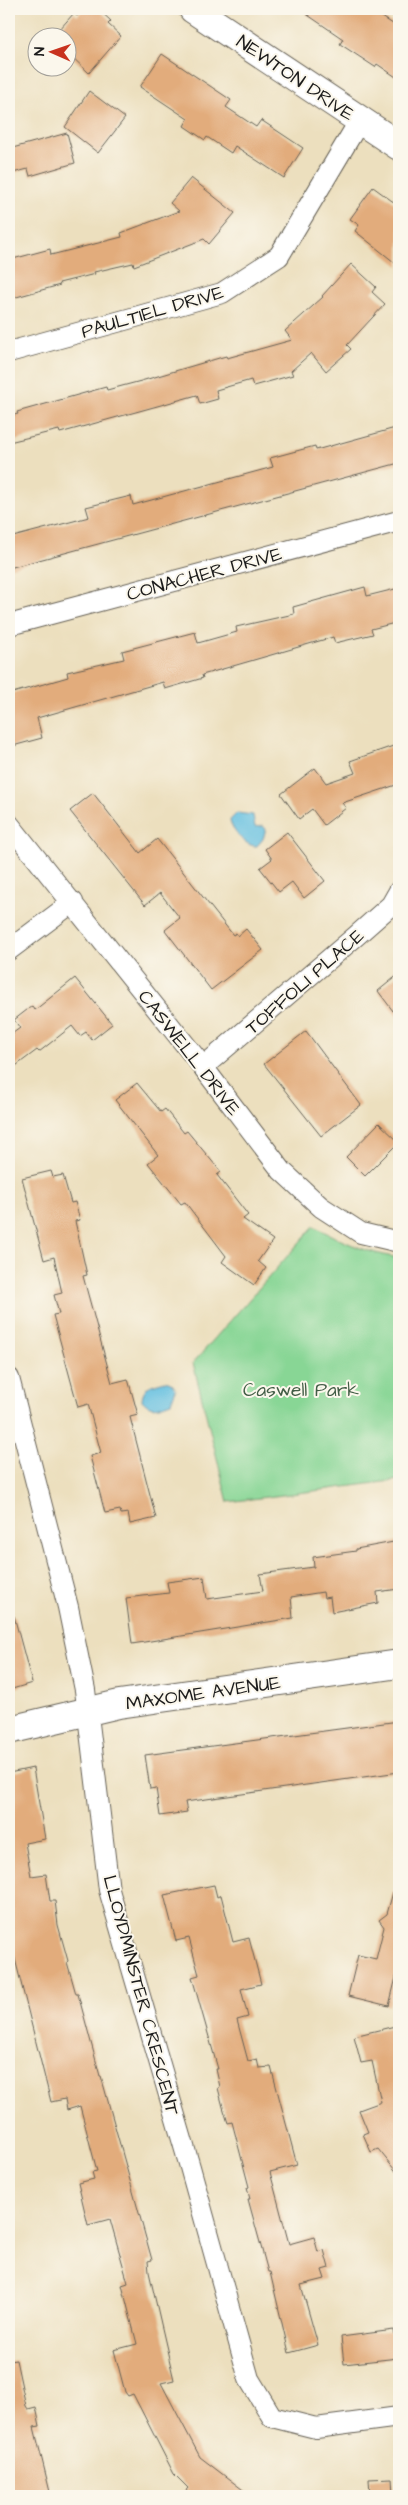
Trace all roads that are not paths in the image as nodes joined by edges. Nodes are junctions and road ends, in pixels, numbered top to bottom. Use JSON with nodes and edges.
{"nodes":[{"id":1,"x":193,"y":9,"type":"edge"},
{"id":2,"x":360,"y":120,"type":"junction"},
{"id":3,"x":399,"y":146,"type":"edge"},
{"id":4,"x":9,"y":352,"type":"edge"},
{"id":5,"x":399,"y":521,"type":"edge"},
{"id":6,"x":9,"y":625,"type":"edge"},
{"id":7,"x":9,"y":824,"type":"edge"},
{"id":8,"x":399,"y":891,"type":"edge"},
{"id":9,"x":73,"y":902,"type":"junction"},
{"id":10,"x":9,"y":950,"type":"edge"},
{"id":11,"x":203,"y":1067,"type":"junction"},
{"id":12,"x":399,"y":1242,"type":"edge"},
{"id":13,"x":9,"y":1378,"type":"edge"},
{"id":14,"x":399,"y":1664,"type":"edge"},
{"id":15,"x":88,"y":1711,"type":"junction"},
{"id":16,"x":9,"y":1730,"type":"edge"},
{"id":17,"x":399,"y":2417,"type":"edge"}],
"edges":[{"from":1,"to":2,"type":"street","name":"NEWTON DRIVE"},
{"from":2,"to":3,"type":"street","name":"NEWTON DRIVE"},
{"from":2,"to":4,"type":"street","name":"PAULTIEL DRIVE"},
{"from":5,"to":6,"type":"street","name":"CONACHER DRIVE"},
{"from":7,"to":9,"type":"street","name":"CASWELL DRIVE"},
{"from":8,"to":11,"type":"street","name":"TOFFOLI PLACE"},
{"from":9,"to":10,"type":"street"},
{"from":9,"to":11,"type":"street","name":"CASWELL DRIVE"},
{"from":11,"to":12,"type":"street","name":"CASWELL DRIVE"},
{"from":13,"to":15,"type":"street","name":"LLOYDMINSTER CRESCENT"},
{"from":14,"to":15,"type":"street","name":"MAXOME AVENUE"},
{"from":15,"to":16,"type":"street","name":"MAXOME AVENUE"},
{"from":15,"to":17,"type":"street","name":"LLOYDMINSTER CRESCENT"}]}
